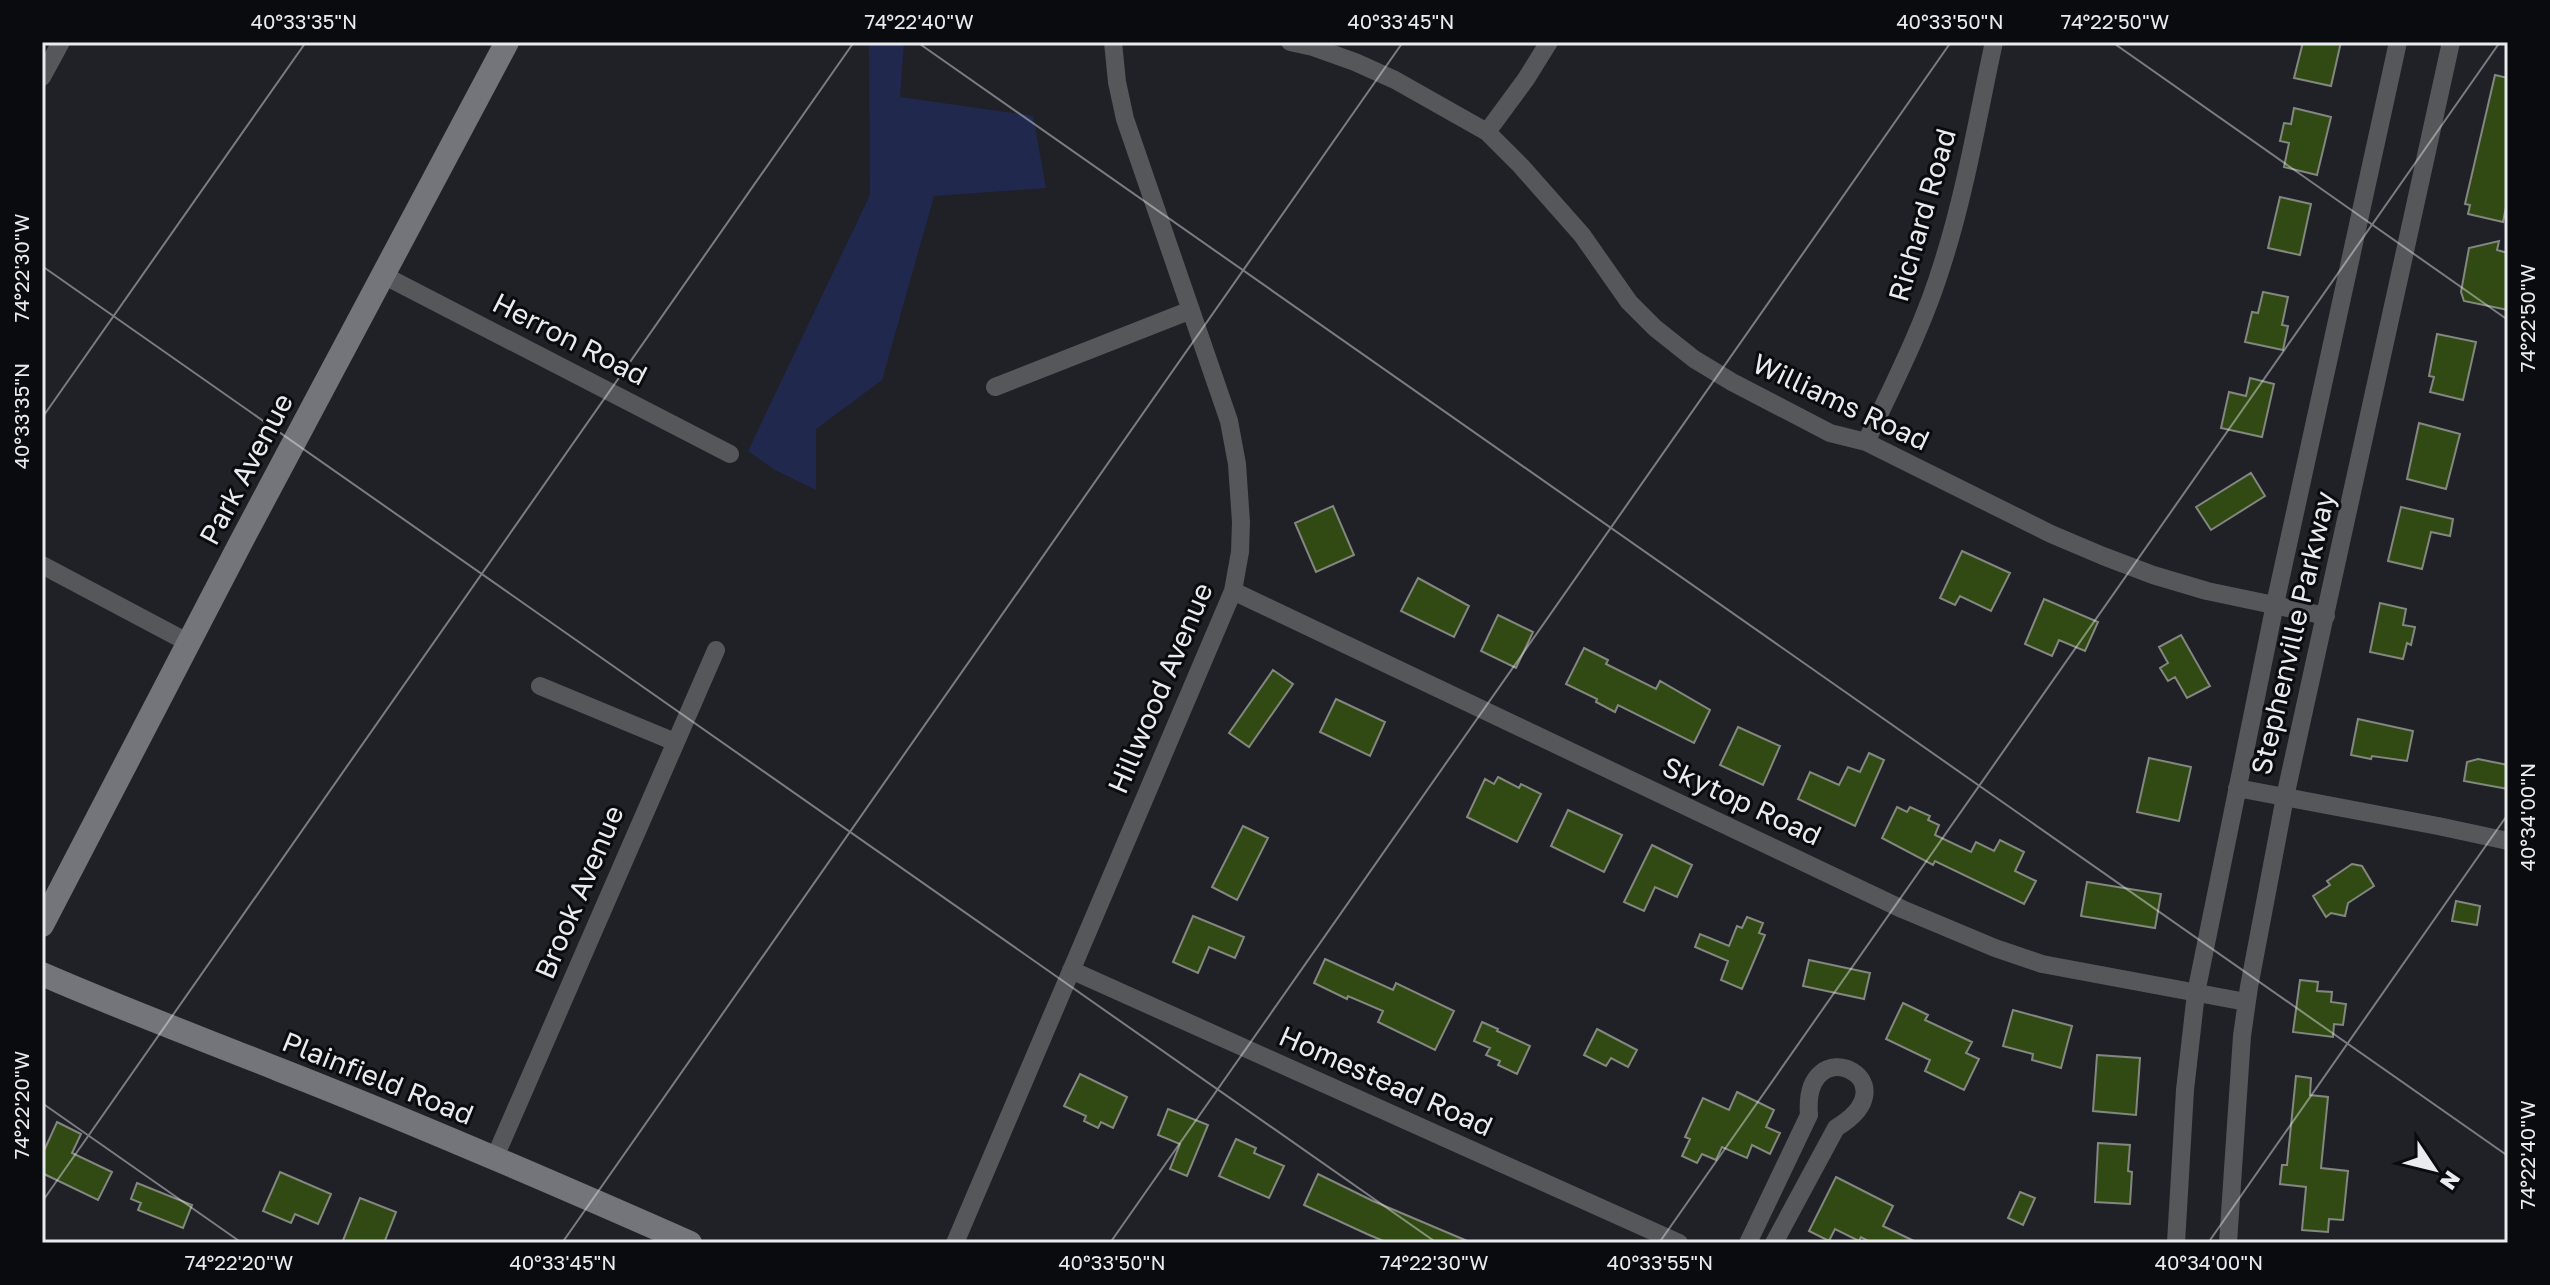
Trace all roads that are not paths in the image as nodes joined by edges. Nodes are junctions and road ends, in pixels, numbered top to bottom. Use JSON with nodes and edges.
{"nodes":[{"id":1,"x":61,"y":42,"type":"edge"},
{"id":2,"x":507,"y":42,"type":"edge"},
{"id":3,"x":1113,"y":42,"type":"edge"},
{"id":4,"x":1290,"y":42,"type":"edge"},
{"id":5,"x":1549,"y":42,"type":"edge"},
{"id":6,"x":1994,"y":42,"type":"edge"},
{"id":7,"x":2398,"y":42,"type":"edge"},
{"id":8,"x":2451,"y":42,"type":"edge"},
{"id":9,"x":42,"y":77,"type":"edge"},
{"id":10,"x":1487,"y":132,"type":"junction"},
{"id":11,"x":383,"y":275,"type":"junction"},
{"id":12,"x":1191,"y":310,"type":"junction"},
{"id":13,"x":995,"y":387,"type":"dead end"},
{"id":14,"x":1866,"y":442,"type":"junction"},
{"id":15,"x":730,"y":454,"type":"dead end"},
{"id":16,"x":42,"y":565,"type":"edge"},
{"id":17,"x":1233,"y":591,"type":"junction"},
{"id":18,"x":2275,"y":604,"type":"junction"},
{"id":19,"x":2326,"y":616,"type":"junction"},
{"id":20,"x":189,"y":643,"type":"junction"},
{"id":21,"x":716,"y":650,"type":"dead end"},
{"id":22,"x":540,"y":686,"type":"dead end"},
{"id":23,"x":675,"y":742,"type":"junction"},
{"id":24,"x":2237,"y":788,"type":"junction"},
{"id":25,"x":2285,"y":797,"type":"junction"},
{"id":26,"x":2508,"y":841,"type":"edge"},
{"id":27,"x":42,"y":925,"type":"edge"},
{"id":28,"x":1071,"y":970,"type":"junction"},
{"id":29,"x":42,"y":974,"type":"edge"},
{"id":30,"x":2196,"y":993,"type":"junction"},
{"id":31,"x":2246,"y":1002,"type":"junction"},
{"id":32,"x":495,"y":1157,"type":"junction"},
{"id":33,"x":690,"y":1243,"type":"edge"},
{"id":34,"x":955,"y":1243,"type":"edge"},
{"id":35,"x":1679,"y":1243,"type":"edge"},
{"id":36,"x":1748,"y":1243,"type":"edge"},
{"id":37,"x":1774,"y":1243,"type":"edge"},
{"id":38,"x":2176,"y":1243,"type":"edge"},
{"id":39,"x":2228,"y":1243,"type":"edge"}],
"edges":[{"from":1,"to":9,"type":"street"},
{"from":2,"to":11,"type":"street","name":"Park Avenue"},
{"from":3,"to":12,"type":"street","name":"Hillwood Avenue"},
{"from":4,"to":10,"type":"street","name":"Williams Road"},
{"from":5,"to":10,"type":"street"},
{"from":6,"to":14,"type":"street","name":"Richard Road"},
{"from":7,"to":18,"type":"street","name":"Stephenville Parkway"},
{"from":8,"to":19,"type":"street","name":"Stephenville Parkway"},
{"from":10,"to":14,"type":"street","name":"Williams Road"},
{"from":11,"to":15,"type":"street","name":"Herron Road"},
{"from":11,"to":20,"type":"street","name":"Park Avenue"},
{"from":12,"to":13,"type":"street"},
{"from":12,"to":17,"type":"street","name":"Hillwood Avenue"},
{"from":14,"to":18,"type":"street","name":"Williams Road"},
{"from":16,"to":20,"type":"street"},
{"from":17,"to":28,"type":"street","name":"Hillwood Avenue"},
{"from":17,"to":30,"type":"street","name":"Skytop Road"},
{"from":18,"to":19,"type":"street","name":"Williams Road"},
{"from":18,"to":24,"type":"street","name":"Stephenville Parkway"},
{"from":19,"to":25,"type":"street","name":"Stephenville Parkway"},
{"from":20,"to":27,"type":"street","name":"Park Avenue"},
{"from":21,"to":23,"type":"street","name":"Brook Avenue"},
{"from":22,"to":23,"type":"street"},
{"from":23,"to":32,"type":"street","name":"Brook Avenue"},
{"from":24,"to":25,"type":"street"},
{"from":24,"to":30,"type":"street","name":"Stephenville Parkway"},
{"from":25,"to":26,"type":"street"},
{"from":25,"to":31,"type":"street","name":"Stephenville Parkway"},
{"from":28,"to":34,"type":"street","name":"Hillwood Avenue"},
{"from":28,"to":35,"type":"street","name":"Homestead Road"},
{"from":29,"to":32,"type":"street","name":"Plainfield Road"},
{"from":30,"to":31,"type":"street","name":"Skytop Road"},
{"from":30,"to":38,"type":"street","name":"Stephenville Parkway"},
{"from":31,"to":39,"type":"street","name":"Stephenville Parkway"},
{"from":32,"to":33,"type":"street","name":"Plainfield Road"},
{"from":36,"to":37,"type":"street"}]}
